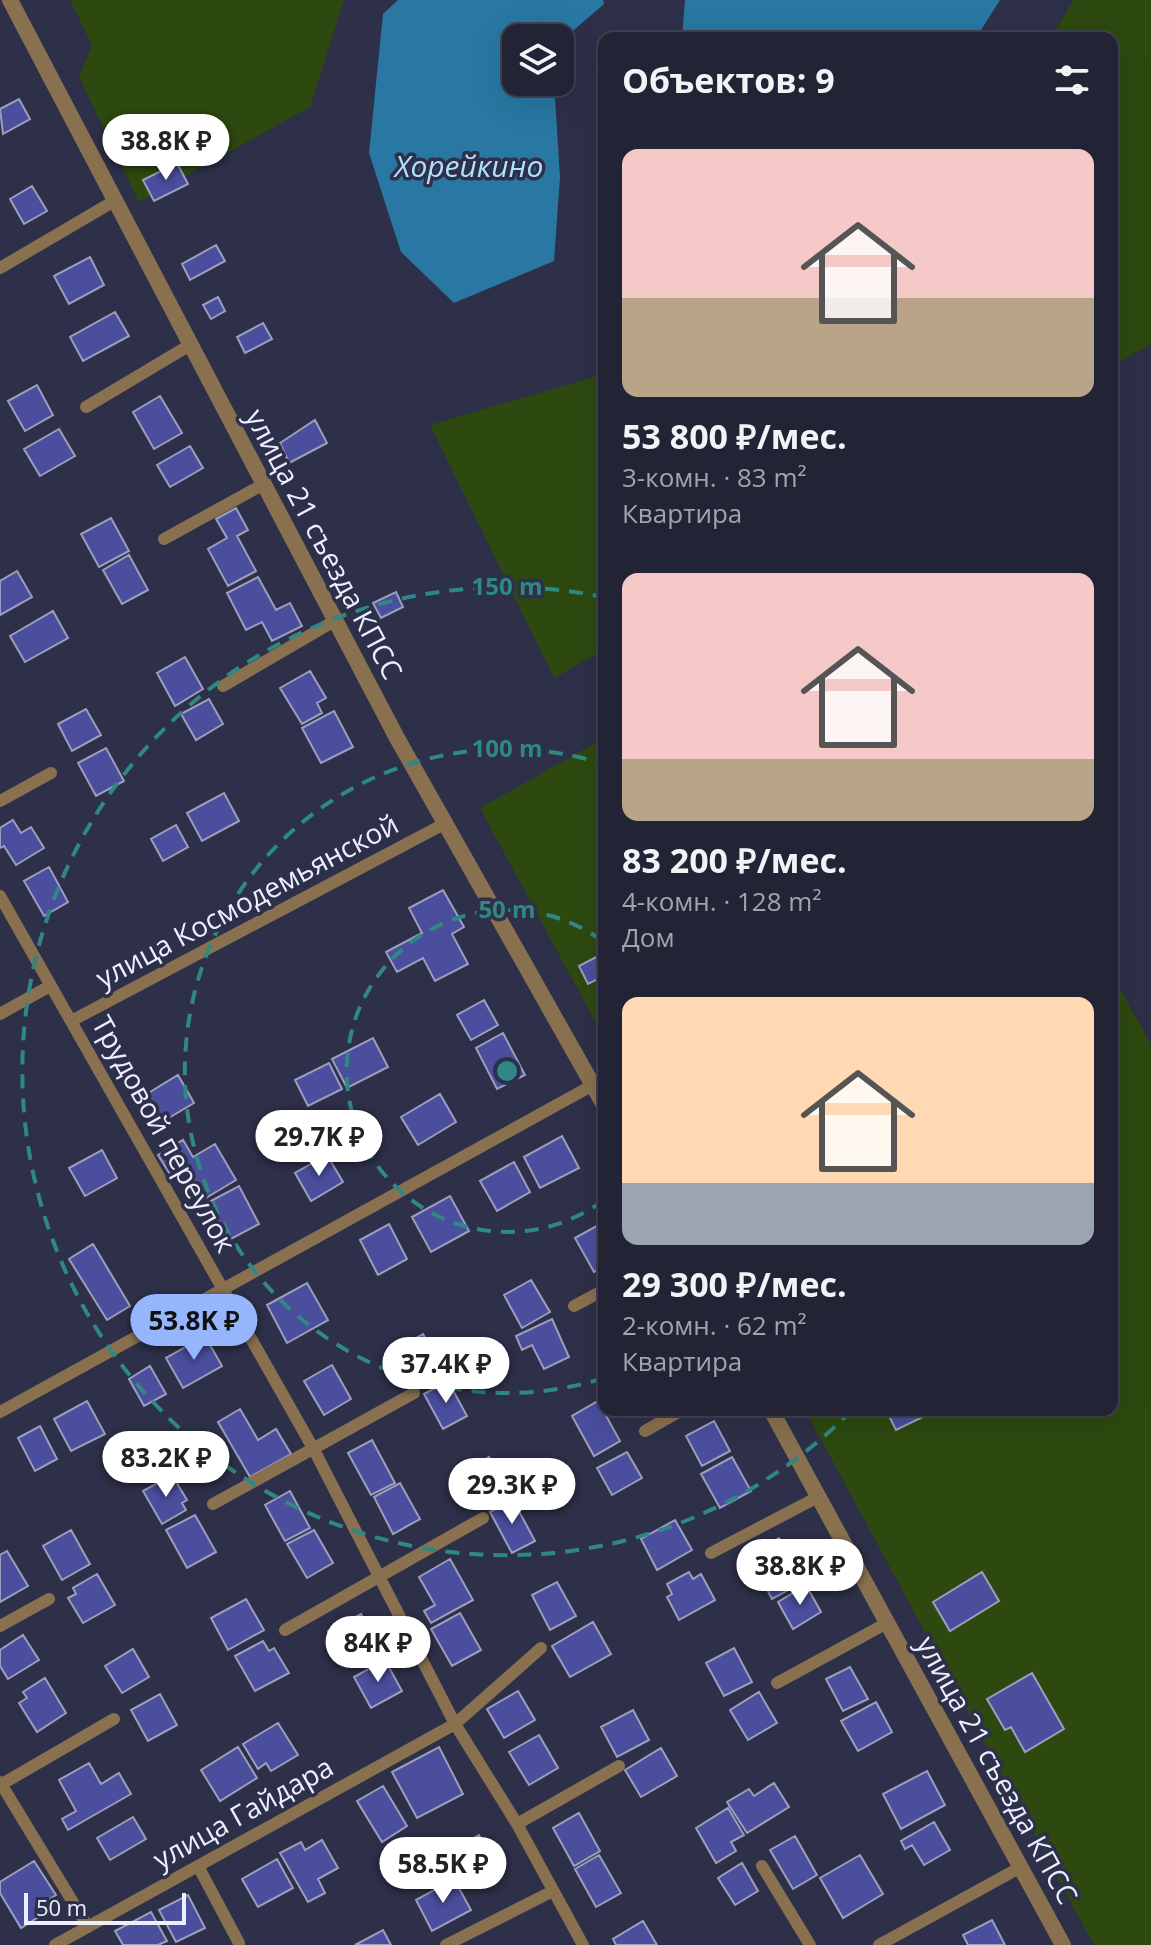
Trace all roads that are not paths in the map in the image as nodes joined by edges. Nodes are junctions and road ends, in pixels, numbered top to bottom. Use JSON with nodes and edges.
{"nodes":[{"id":1,"x":10,"y":0,"type":"edge"},
{"id":2,"x":116,"y":200,"type":"junction"},
{"id":3,"x":0,"y":268,"type":"edge"},
{"id":4,"x":190,"y":345,"type":"junction"},
{"id":5,"x":86,"y":407,"type":"dead end"},
{"id":6,"x":264,"y":484,"type":"junction"},
{"id":7,"x":164,"y":539,"type":"dead end"},
{"id":8,"x":336,"y":620,"type":"junction"},
{"id":9,"x":223,"y":686,"type":"dead end"},
{"id":10,"x":51,"y":773,"type":"dead end"},
{"id":11,"x":0,"y":801,"type":"edge"},
{"id":12,"x":444,"y":824,"type":"junction"},
{"id":13,"x":0,"y":896,"type":"edge"},
{"id":14,"x":50,"y":986,"type":"junction"},
{"id":15,"x":0,"y":1014,"type":"edge"},
{"id":16,"x":73,"y":1020,"type":"junction"},
{"id":17,"x":593,"y":1085,"type":"junction"},
{"id":18,"x":598,"y":1094,"type":"edge"},
{"id":19,"x":223,"y":1289,"type":"junction"},
{"id":20,"x":598,"y":1293,"type":"edge"},
{"id":21,"x":574,"y":1306,"type":"dead end"},
{"id":22,"x":414,"y":1393,"type":"dead end"},
{"id":23,"x":0,"y":1412,"type":"edge"},
{"id":24,"x":671,"y":1416,"type":"edge"},
{"id":25,"x":774,"y":1416,"type":"edge"},
{"id":26,"x":645,"y":1431,"type":"dead end"},
{"id":27,"x":313,"y":1448,"type":"junction"},
{"id":28,"x":818,"y":1497,"type":"junction"},
{"id":29,"x":213,"y":1504,"type":"dead end"},
{"id":30,"x":483,"y":1518,"type":"dead end"},
{"id":31,"x":711,"y":1553,"type":"dead end"},
{"id":32,"x":381,"y":1576,"type":"junction"},
{"id":33,"x":49,"y":1599,"type":"dead end"},
{"id":34,"x":887,"y":1623,"type":"junction"},
{"id":35,"x":0,"y":1626,"type":"edge"},
{"id":36,"x":285,"y":1630,"type":"dead end"},
{"id":37,"x":541,"y":1648,"type":"dead end"},
{"id":38,"x":777,"y":1683,"type":"dead end"},
{"id":39,"x":114,"y":1719,"type":"dead end"},
{"id":40,"x":455,"y":1724,"type":"junction"},
{"id":41,"x":619,"y":1766,"type":"dead end"},
{"id":42,"x":1,"y":1783,"type":"edge"},
{"id":43,"x":517,"y":1824,"type":"junction"},
{"id":44,"x":198,"y":1866,"type":"junction"},
{"id":45,"x":762,"y":1866,"type":"dead end"},
{"id":46,"x":1021,"y":1867,"type":"junction"},
{"id":47,"x":553,"y":1891,"type":"junction"},
{"id":48,"x":88,"y":1927,"type":"junction"},
{"id":49,"x":77,"y":1940,"type":"edge"},
{"id":50,"x":239,"y":1943,"type":"edge"},
{"id":51,"x":887,"y":1943,"type":"edge"},
{"id":52,"x":55,"y":1945,"type":"edge"},
{"id":53,"x":446,"y":1945,"type":"edge"},
{"id":54,"x":583,"y":1945,"type":"edge"},
{"id":55,"x":810,"y":1945,"type":"edge"},
{"id":56,"x":1063,"y":1945,"type":"edge"}],
"edges":[{"from":1,"to":2,"type":"street","name":"улица 21 съезда КПСС"},
{"from":2,"to":3,"type":"lane"},
{"from":2,"to":4,"type":"street","name":"улица 21 съезда КПСС"},
{"from":4,"to":5,"type":"lane"},
{"from":4,"to":6,"type":"street","name":"улица 21 съезда КПСС"},
{"from":6,"to":7,"type":"lane"},
{"from":6,"to":8,"type":"street","name":"улица 21 съезда КПСС"},
{"from":8,"to":9,"type":"lane"},
{"from":8,"to":12,"type":"street","name":"улица 21 съезда КПСС"},
{"from":10,"to":11,"type":"lane"},
{"from":12,"to":16,"type":"lane","name":"улица Космодемьянской"},
{"from":12,"to":17,"type":"street","name":"улица 21 съезда КПСС"},
{"from":13,"to":14,"type":"lane","name":"Трудовой переулок"},
{"from":14,"to":15,"type":"lane"},
{"from":14,"to":16,"type":"lane","name":"Трудовой переулок"},
{"from":16,"to":19,"type":"lane","name":"Трудовой переулок"},
{"from":17,"to":18,"type":"street","name":"улица 21 съезда КПСС"},
{"from":17,"to":19,"type":"lane"},
{"from":19,"to":23,"type":"lane"},
{"from":19,"to":27,"type":"lane","name":"Трудовой переулок"},
{"from":20,"to":21,"type":"lane"},
{"from":22,"to":27,"type":"lane"},
{"from":24,"to":26,"type":"lane"},
{"from":25,"to":28,"type":"street","name":"улица 21 съезда КПСС"},
{"from":27,"to":29,"type":"lane"},
{"from":27,"to":32,"type":"lane","name":"Трудовой переулок"},
{"from":28,"to":31,"type":"lane"},
{"from":28,"to":34,"type":"street","name":"улица 21 съезда КПСС"},
{"from":30,"to":32,"type":"lane"},
{"from":32,"to":36,"type":"lane"},
{"from":32,"to":40,"type":"lane","name":"Трудовой переулок"},
{"from":33,"to":35,"type":"lane"},
{"from":34,"to":38,"type":"lane"},
{"from":34,"to":46,"type":"street","name":"улица 21 съезда КПСС"},
{"from":37,"to":40,"type":"lane","name":"улица Гайдара"},
{"from":39,"to":42,"type":"lane"},
{"from":40,"to":43,"type":"lane","name":"Трудовой переулок"},
{"from":40,"to":44,"type":"lane","name":"улица Гайдара"},
{"from":41,"to":43,"type":"lane"},
{"from":42,"to":48,"type":"lane"},
{"from":43,"to":47,"type":"lane","name":"Трудовой переулок"},
{"from":44,"to":48,"type":"lane","name":"улица Гайдара"},
{"from":44,"to":50,"type":"lane"},
{"from":45,"to":55,"type":"lane"},
{"from":46,"to":51,"type":"lane"},
{"from":46,"to":56,"type":"street","name":"улица 21 съезда КПСС"},
{"from":47,"to":53,"type":"lane"},
{"from":47,"to":54,"type":"lane","name":"Трудовой переулок"},
{"from":48,"to":49,"type":"lane","name":"улица Гайдара"},
{"from":49,"to":52,"type":"lane","name":"улица Гайдара"}]}
